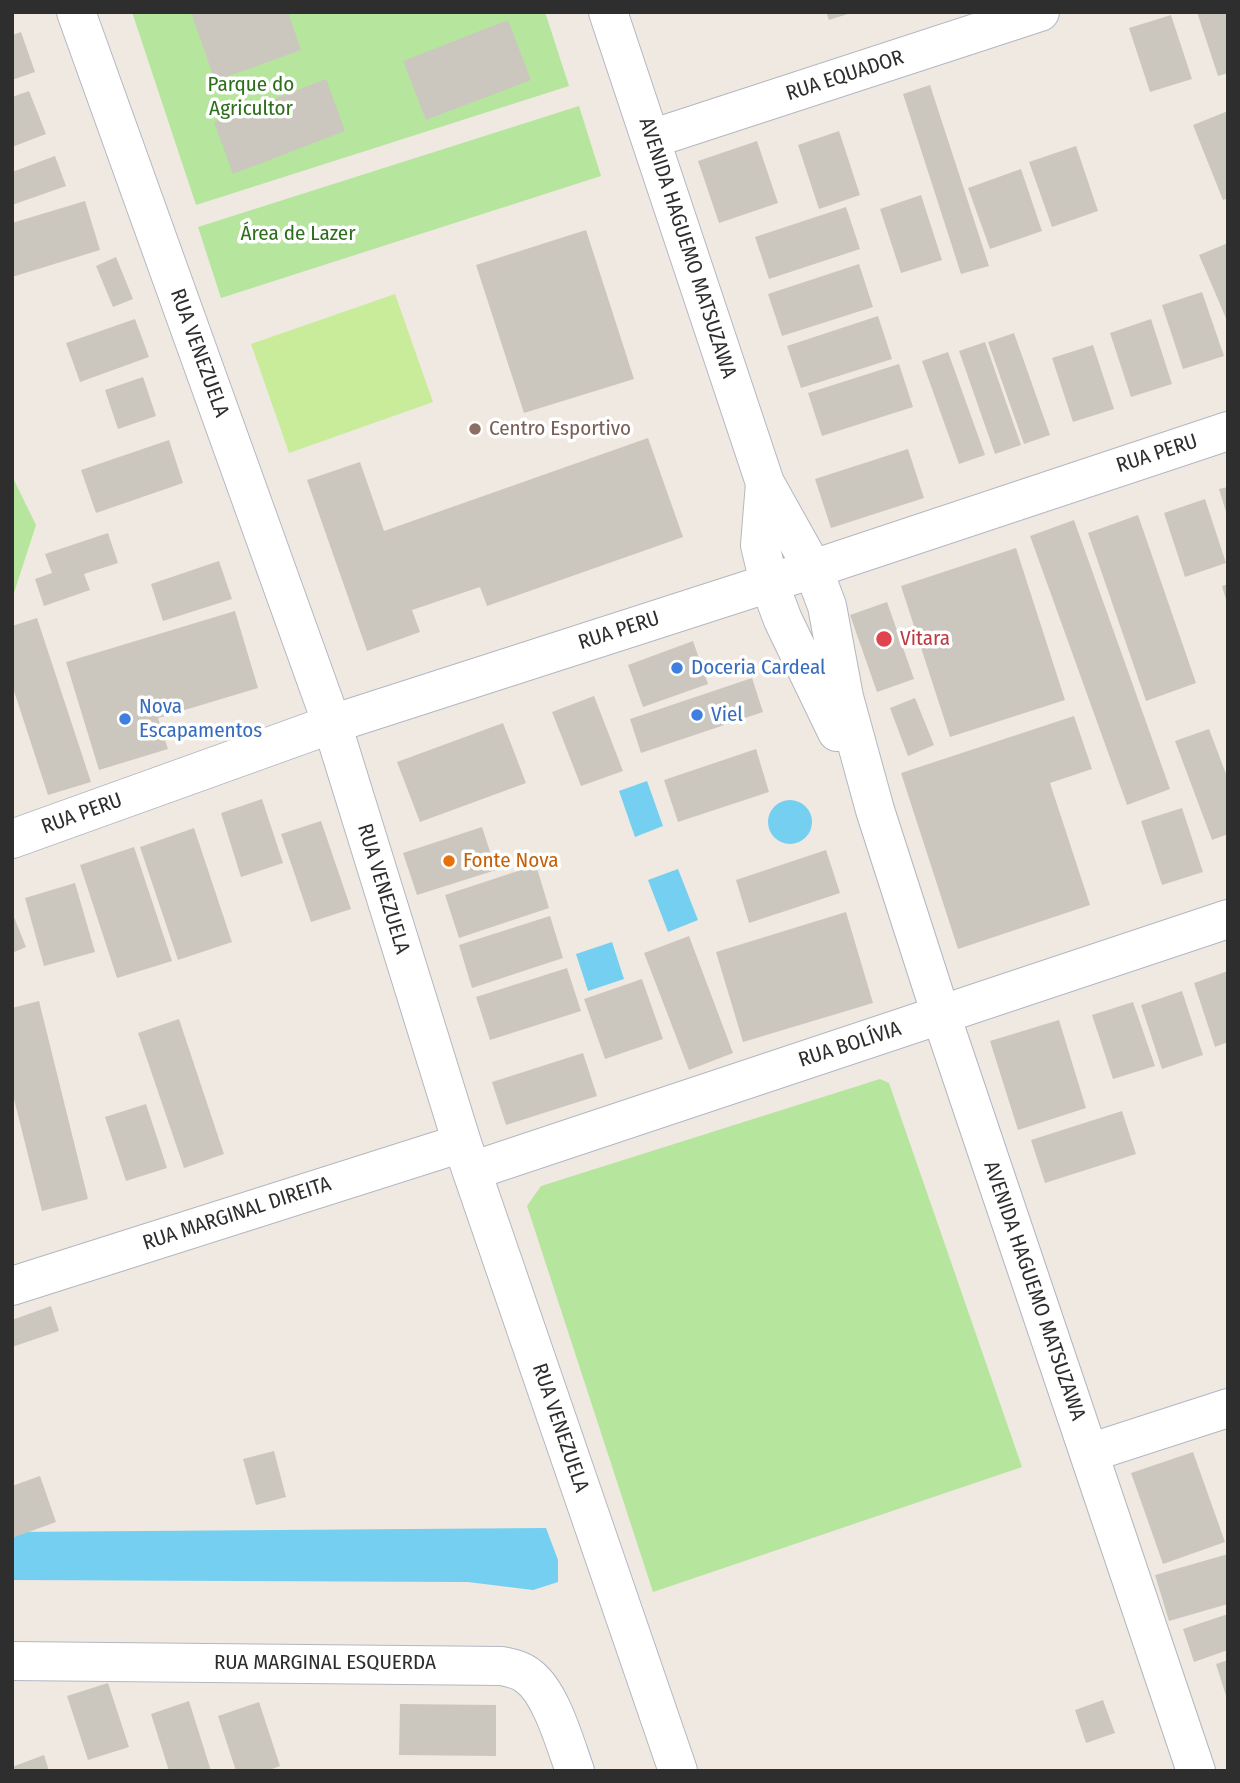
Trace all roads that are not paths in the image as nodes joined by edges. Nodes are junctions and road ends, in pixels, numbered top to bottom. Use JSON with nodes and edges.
{"nodes":[{"id":1,"x":76,"y":12,"type":"edge"},
{"id":2,"x":607,"y":12,"type":"edge"},
{"id":3,"x":1040,"y":12,"type":"edge"},
{"id":4,"x":651,"y":139,"type":"junction"},
{"id":5,"x":1228,"y":431,"type":"edge"},
{"id":6,"x":765,"y":483,"type":"junction"},
{"id":7,"x":813,"y":569,"type":"junction"},
{"id":8,"x":769,"y":583,"type":"junction"},
{"id":9,"x":844,"y":697,"type":"junction"},
{"id":10,"x":332,"y":724,"type":"junction"},
{"id":11,"x":875,"y":810,"type":"junction"},
{"id":12,"x":12,"y":839,"type":"edge"},
{"id":13,"x":1228,"y":919,"type":"edge"},
{"id":14,"x":941,"y":1015,"type":"junction"},
{"id":15,"x":467,"y":1157,"type":"junction"},
{"id":16,"x":12,"y":1286,"type":"edge"},
{"id":17,"x":1228,"y":1408,"type":"edge"},
{"id":18,"x":1089,"y":1452,"type":"junction"},
{"id":19,"x":12,"y":1661,"type":"edge"},
{"id":20,"x":575,"y":1771,"type":"edge"},
{"id":21,"x":678,"y":1771,"type":"edge"},
{"id":22,"x":1196,"y":1771,"type":"edge"}],
"edges":[{"from":1,"to":10,"type":"street","name":"RUA VENEZUELA"},
{"from":2,"to":4,"type":"street","name":"AVENIDA HAGUEMO MATSUZAWA"},
{"from":3,"to":4,"type":"street","name":"RUA EQUADOR"},
{"from":4,"to":6,"type":"street","name":"AVENIDA HAGUEMO MATSUZAWA"},
{"from":5,"to":7,"type":"street","name":"RUA PERU"},
{"from":6,"to":7,"type":"street","name":"AVENIDA HAGUEMO MATSUZAWA"},
{"from":6,"to":8,"type":"street","name":"AVENIDA HAGUEMO MATSUZAWA"},
{"from":7,"to":8,"type":"street","name":"RUA PERU"},
{"from":7,"to":9,"type":"street","name":"AVENIDA HAGUEMO MATSUZAWA"},
{"from":8,"to":9,"type":"street","name":"AVENIDA HAGUEMO MATSUZAWA"},
{"from":8,"to":10,"type":"street","name":"RUA PERU"},
{"from":8,"to":11,"type":"street","name":"AVENIDA HAGUEMO MATSUZAWA"},
{"from":9,"to":11,"type":"street","name":"AVENIDA HAGUEMO MATSUZAWA"},
{"from":10,"to":12,"type":"street","name":"RUA PERU"},
{"from":10,"to":15,"type":"street","name":"RUA VENEZUELA"},
{"from":11,"to":14,"type":"street","name":"AVENIDA HAGUEMO MATSUZAWA"},
{"from":13,"to":14,"type":"street","name":"RUA BOLÍVIA"},
{"from":14,"to":15,"type":"street","name":"RUA BOLÍVIA"},
{"from":14,"to":18,"type":"street","name":"AVENIDA HAGUEMO MATSUZAWA"},
{"from":15,"to":16,"type":"street","name":"RUA MARGINAL DIREITA"},
{"from":15,"to":21,"type":"street","name":"RUA VENEZUELA"},
{"from":17,"to":18,"type":"street"},
{"from":18,"to":22,"type":"street","name":"AVENIDA HAGUEMO MATSUZAWA"},
{"from":19,"to":20,"type":"street","name":"RUA MARGINAL ESQUERDA"}]}
